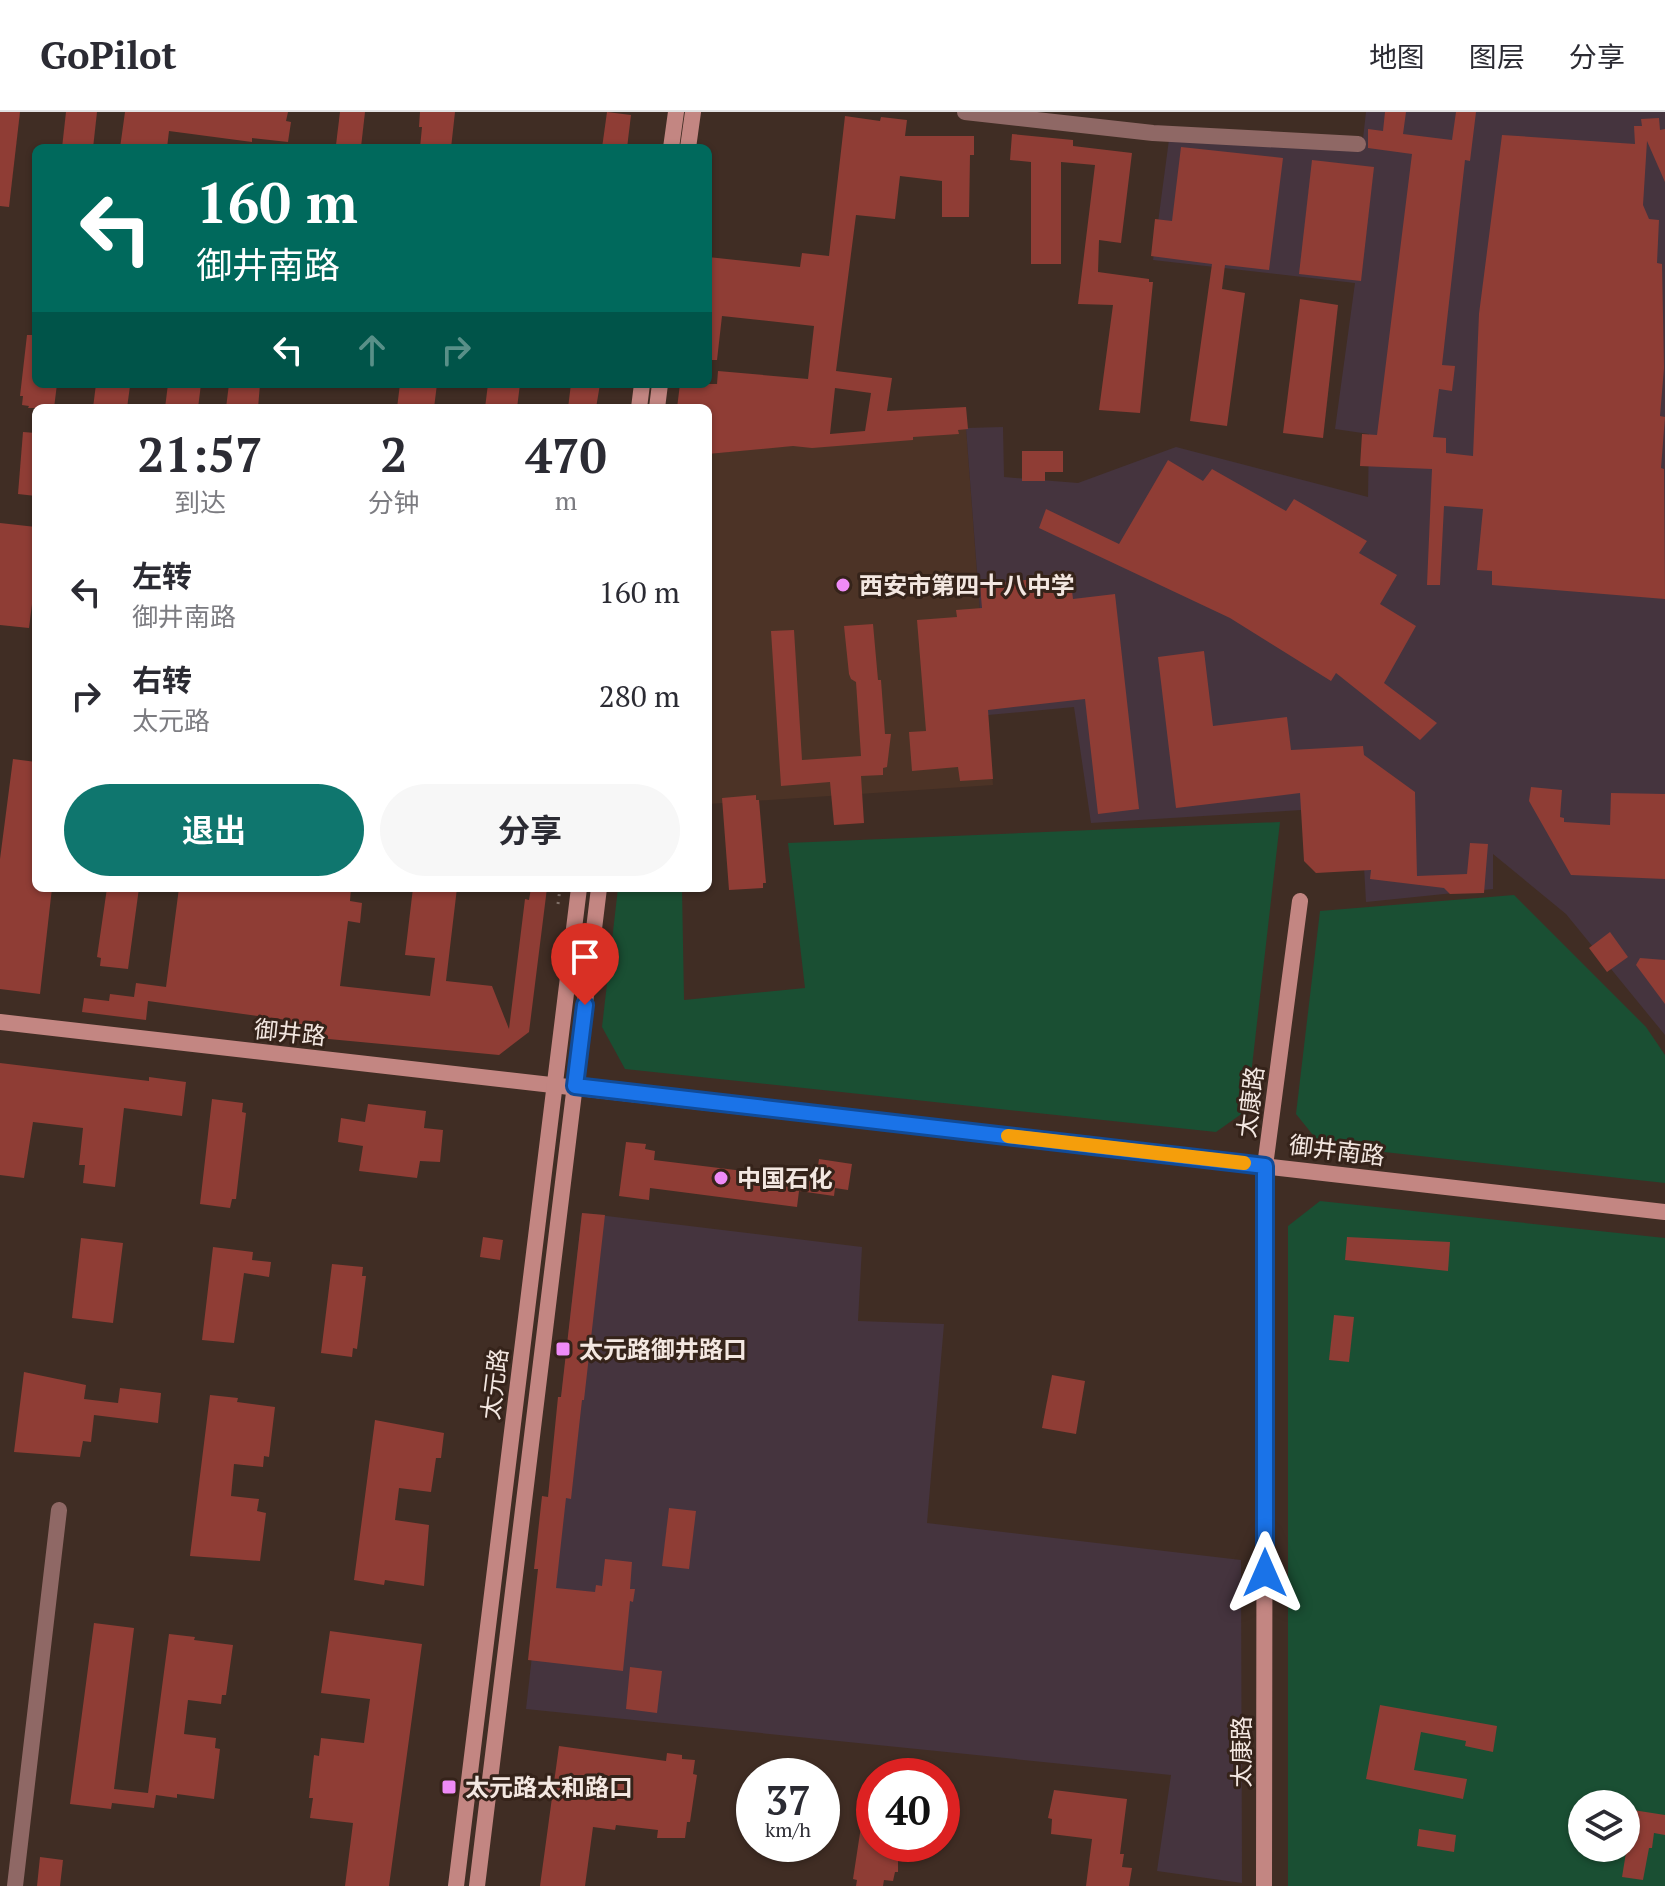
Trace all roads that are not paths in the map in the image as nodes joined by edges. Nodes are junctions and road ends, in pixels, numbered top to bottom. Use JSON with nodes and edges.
{"nodes":[{"id":1,"x":676,"y":112,"type":"edge"},
{"id":2,"x":693,"y":112,"type":"edge"},
{"id":3,"x":965,"y":112,"type":"edge"},
{"id":4,"x":672,"y":144,"type":"edge"},
{"id":5,"x":689,"y":144,"type":"edge"},
{"id":6,"x":1358,"y":144,"type":"dead end"},
{"id":7,"x":579,"y":892,"type":"edge"},
{"id":8,"x":599,"y":892,"type":"edge"},
{"id":9,"x":1300,"y":901,"type":"dead end"},
{"id":10,"x":0,"y":1022,"type":"edge"},
{"id":11,"x":555,"y":1085,"type":"junction"},
{"id":12,"x":575,"y":1086,"type":"junction"},
{"id":13,"x":1265,"y":1166,"type":"junction"},
{"id":14,"x":1665,"y":1212,"type":"edge"},
{"id":15,"x":59,"y":1510,"type":"dead end"},
{"id":16,"x":15,"y":1886,"type":"edge"},
{"id":17,"x":456,"y":1886,"type":"edge"},
{"id":18,"x":477,"y":1886,"type":"edge"},
{"id":19,"x":1264,"y":1886,"type":"edge"}],
"edges":[{"from":1,"to":4,"type":"street"},
{"from":2,"to":5,"type":"street"},
{"from":3,"to":6,"type":"street"},
{"from":7,"to":11,"type":"street","name":"太元路"},
{"from":8,"to":12,"type":"street","name":"太元路"},
{"from":9,"to":13,"type":"street","name":"太康路"},
{"from":10,"to":11,"type":"street","name":"御井路"},
{"from":11,"to":12,"type":"street","name":"御井路"},
{"from":11,"to":17,"type":"street","name":"太元路"},
{"from":12,"to":13,"type":"street","name":"御井南路"},
{"from":12,"to":18,"type":"street","name":"太元路"},
{"from":13,"to":14,"type":"street","name":"御井南路"},
{"from":13,"to":19,"type":"street","name":"太康路"},
{"from":15,"to":16,"type":"street"}]}
